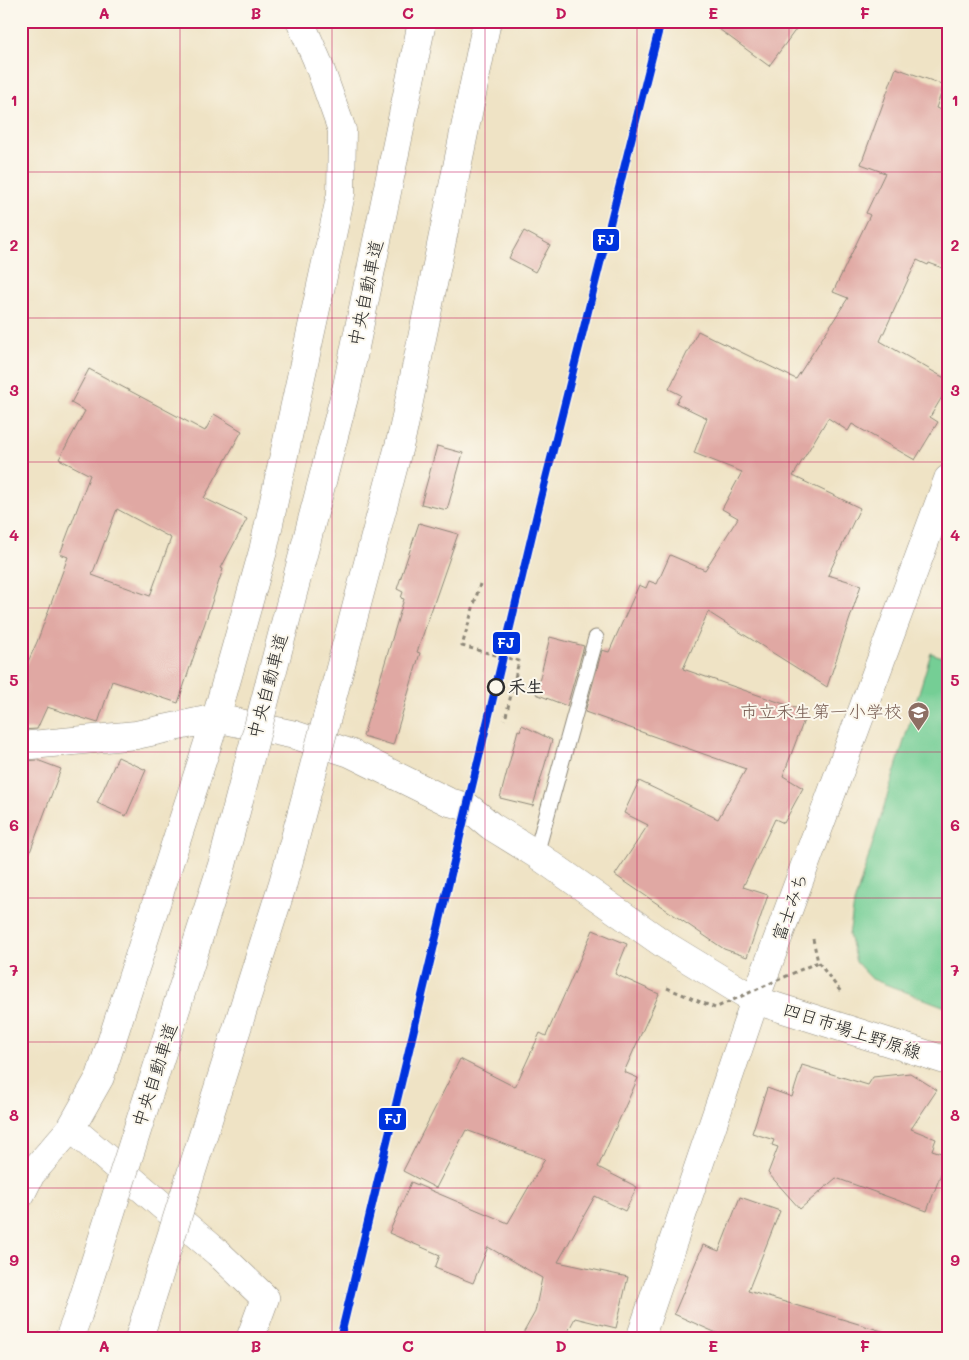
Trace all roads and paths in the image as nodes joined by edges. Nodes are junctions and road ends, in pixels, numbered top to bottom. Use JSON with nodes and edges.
{"nodes":[{"id":1,"x":300,"y":21,"type":"edge"},
{"id":2,"x":421,"y":24,"type":"edge"},
{"id":3,"x":484,"y":33,"type":"edge"},
{"id":4,"x":948,"y":479,"type":"edge"},
{"id":5,"x":480,"y":584,"type":"dead end"},
{"id":6,"x":596,"y":638,"type":"dead end"},
{"id":7,"x":216,"y":718,"type":"junction"},
{"id":8,"x":505,"y":720,"type":"dead end"},
{"id":9,"x":21,"y":746,"type":"edge"},
{"id":10,"x":536,"y":854,"type":"junction"},
{"id":11,"x":812,"y":932,"type":"dead end"},
{"id":12,"x":818,"y":962,"type":"junction"},
{"id":13,"x":667,"y":988,"type":"dead end"},
{"id":14,"x":848,"y":995,"type":"dead end"},
{"id":15,"x":756,"y":1000,"type":"junction"},
{"id":16,"x":948,"y":1062,"type":"edge"},
{"id":17,"x":71,"y":1128,"type":"junction"},
{"id":18,"x":21,"y":1194,"type":"edge"},
{"id":19,"x":73,"y":1327,"type":"edge"},
{"id":20,"x":139,"y":1338,"type":"edge"},
{"id":21,"x":250,"y":1339,"type":"edge"},
{"id":22,"x":640,"y":1339,"type":"edge"}],
"edges":[{"from":1,"to":7,"type":"main road"},
{"from":2,"to":19,"type":"main road","name":"中央自動車道","bridge":true},
{"from":3,"to":20,"type":"main road","bridge":true},
{"from":4,"to":15,"type":"main road","name":"富士みち"},
{"from":5,"to":8,"type":"path"},
{"from":6,"to":10,"type":"lane"},
{"from":7,"to":9,"type":"main road"},
{"from":7,"to":10,"type":"main road","name":"四日市場上野原線"},
{"from":7,"to":17,"type":"main road"},
{"from":10,"to":15,"type":"main road","name":"四日市場上野原線"},
{"from":11,"to":12,"type":"path"},
{"from":12,"to":13,"type":"path","bridge":true},
{"from":12,"to":14,"type":"path"},
{"from":15,"to":16,"type":"main road","name":"四日市場上野原線"},
{"from":15,"to":22,"type":"main road","name":"富士みち"},
{"from":17,"to":18,"type":"main road"},
{"from":17,"to":21,"type":"main road"}]}
